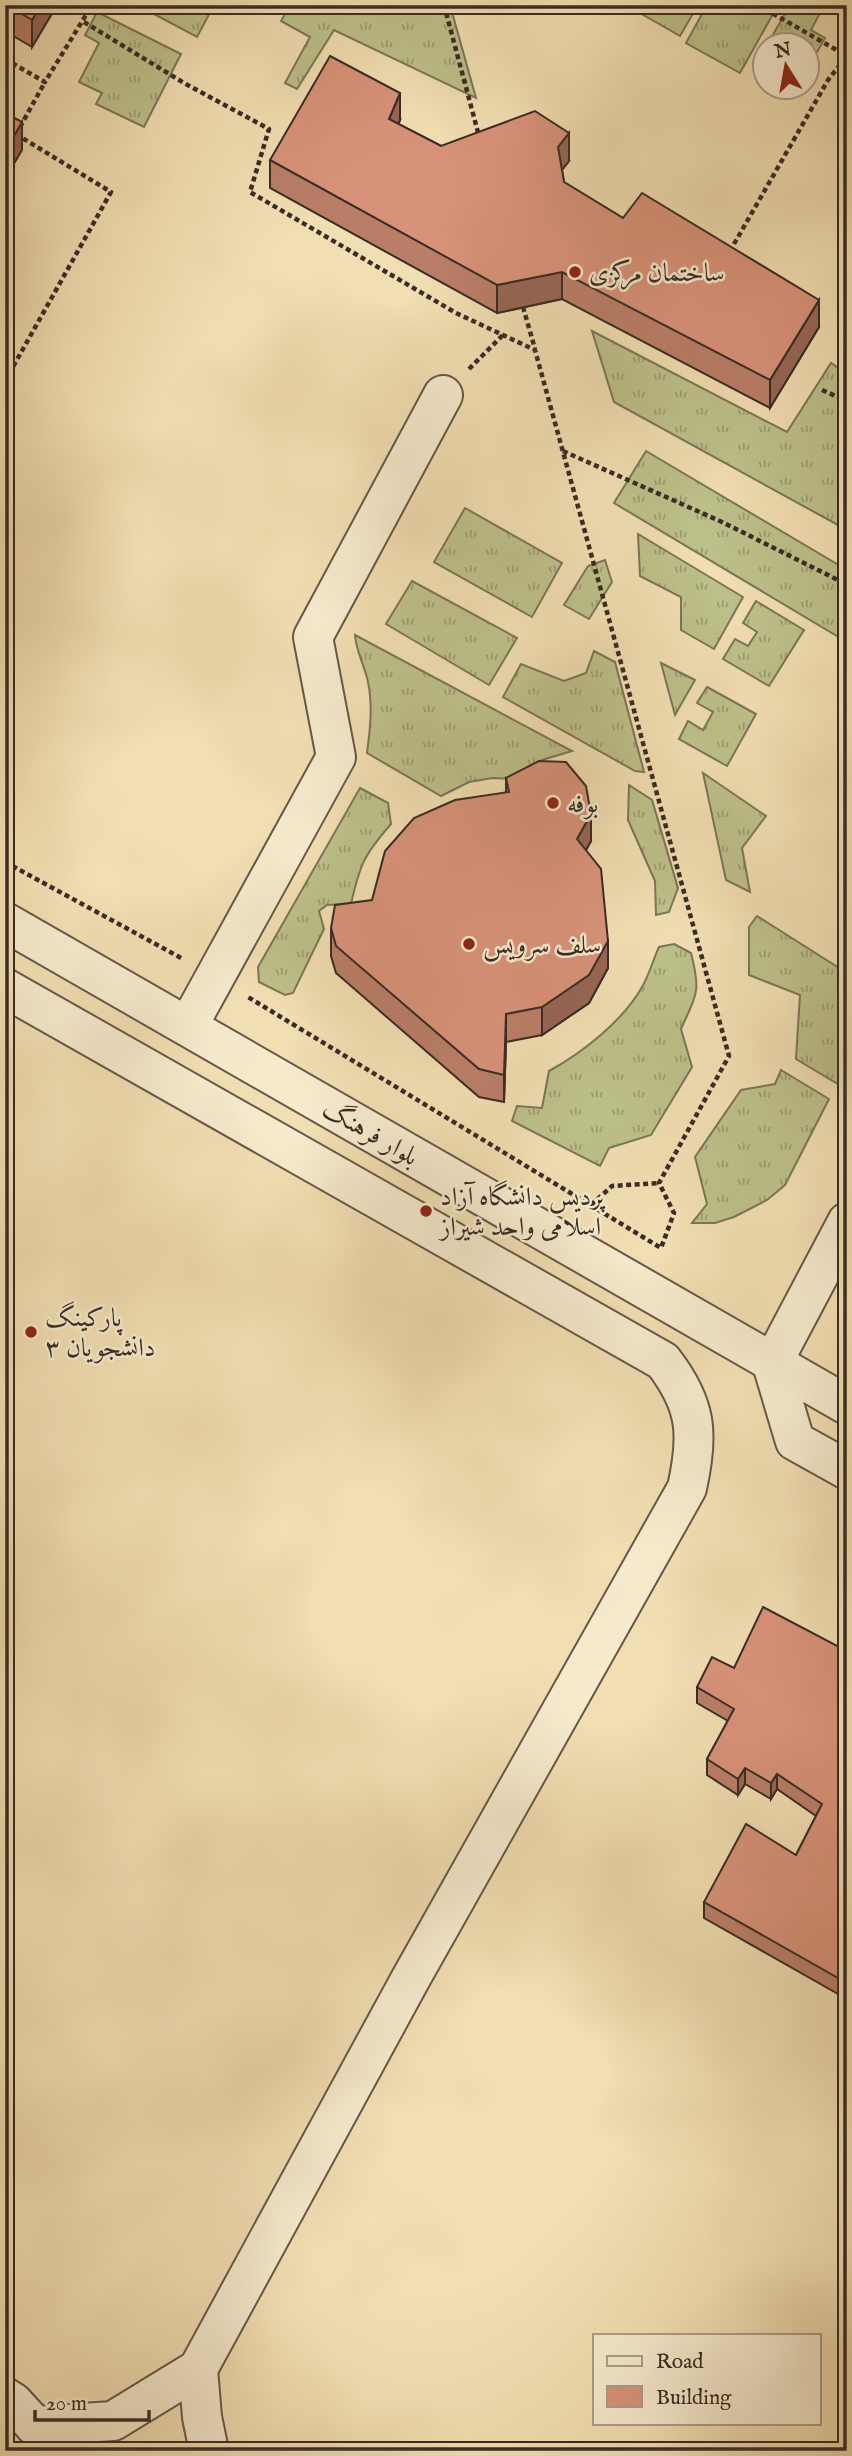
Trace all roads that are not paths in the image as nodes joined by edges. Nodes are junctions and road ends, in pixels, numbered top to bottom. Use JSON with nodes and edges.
{"nodes":[{"id":1,"x":443,"y":395,"type":"road end"},
{"id":2,"x":5,"y":922,"type":"edge"},
{"id":3,"x":5,"y":988,"type":"edge"},
{"id":4,"x":188,"y":1026,"type":"junction"},
{"id":5,"x":847,"y":1222,"type":"edge"},
{"id":6,"x":772,"y":1364,"type":"junction"},
{"id":7,"x":847,"y":1405,"type":"edge"},
{"id":8,"x":847,"y":1470,"type":"edge"},
{"id":9,"x":198,"y":2369,"type":"junction"},
{"id":10,"x":5,"y":2397,"type":"edge"},
{"id":11,"x":35,"y":2426,"type":"junction"},
{"id":12,"x":82,"y":2451,"type":"edge"},
{"id":13,"x":209,"y":2451,"type":"edge"}],
"edges":[{"from":1,"to":4,"type":"street"},
{"from":2,"to":4,"type":"street","name":"بلوار فرهنگ"},
{"from":3,"to":9,"type":"street","name":"بلوار فرهنگ"},
{"from":4,"to":6,"type":"street","name":"بلوار فرهنگ"},
{"from":5,"to":6,"type":"street"},
{"from":6,"to":7,"type":"street","name":"بلوار فرهنگ"},
{"from":6,"to":8,"type":"street"},
{"from":9,"to":11,"type":"street"},
{"from":9,"to":13,"type":"street"},
{"from":10,"to":11,"type":"street"},
{"from":11,"to":12,"type":"street"}]}
